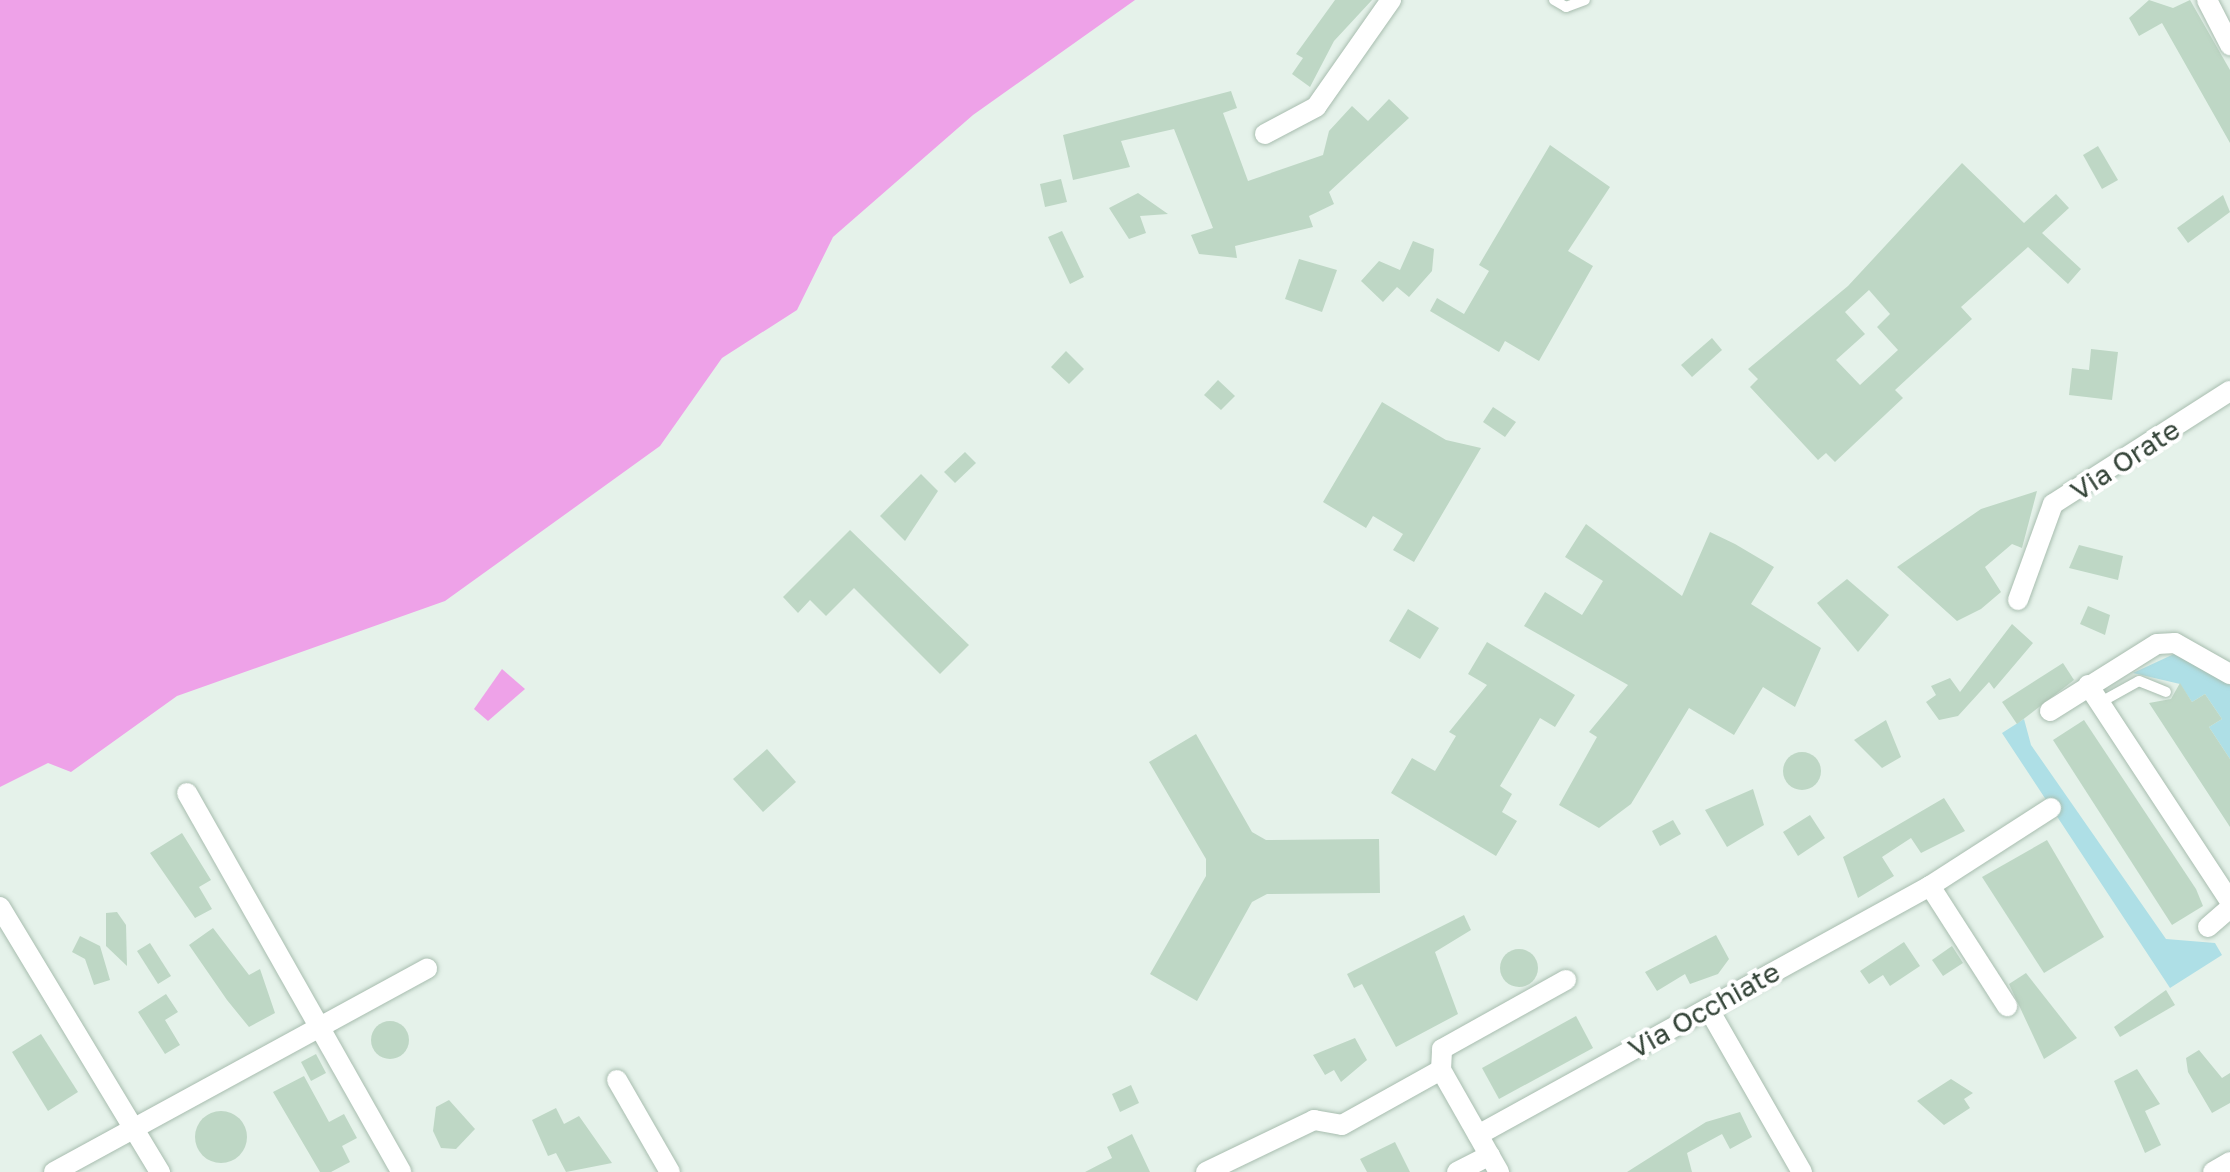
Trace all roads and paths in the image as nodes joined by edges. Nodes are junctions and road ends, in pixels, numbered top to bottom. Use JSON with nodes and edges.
{"nodes":[{"id":1,"x":1391,"y":0,"type":"edge"},
{"id":2,"x":1554,"y":0,"type":"edge"},
{"id":3,"x":1585,"y":0,"type":"edge"},
{"id":4,"x":2206,"y":0,"type":"edge"},
{"id":5,"x":2230,"y":45,"type":"edge"},
{"id":6,"x":1265,"y":134,"type":"dead end"},
{"id":7,"x":2230,"y":390,"type":"edge"},
{"id":8,"x":2018,"y":600,"type":"dead end"},
{"id":9,"x":2230,"y":674,"type":"edge"},
{"id":10,"x":2088,"y":685,"type":"junction"},
{"id":11,"x":2166,"y":692,"type":"dead end"},
{"id":12,"x":2100,"y":703,"type":"junction"},
{"id":13,"x":2050,"y":710,"type":"dead end"},
{"id":14,"x":187,"y":793,"type":"dead end"},
{"id":15,"x":2051,"y":808,"type":"dead end"},
{"id":16,"x":1930,"y":886,"type":"junction"},
{"id":17,"x":2227,"y":892,"type":"edge"},
{"id":18,"x":0,"y":907,"type":"edge"},
{"id":19,"x":2208,"y":927,"type":"dead end"},
{"id":20,"x":427,"y":969,"type":"dead end"},
{"id":21,"x":1566,"y":980,"type":"dead end"},
{"id":22,"x":2008,"y":1006,"type":"dead end"},
{"id":23,"x":1708,"y":1008,"type":"junction"},
{"id":24,"x":320,"y":1027,"type":"junction"},
{"id":25,"x":1440,"y":1070,"type":"junction"},
{"id":26,"x":617,"y":1080,"type":"dead end"},
{"id":27,"x":134,"y":1130,"type":"junction"},
{"id":28,"x":1478,"y":1135,"type":"junction"},
{"id":29,"x":2230,"y":1162,"type":"edge"},
{"id":30,"x":1494,"y":1164,"type":"edge"},
{"id":31,"x":54,"y":1172,"type":"edge"},
{"id":32,"x":160,"y":1172,"type":"edge"},
{"id":33,"x":401,"y":1172,"type":"edge"},
{"id":34,"x":670,"y":1172,"type":"edge"},
{"id":35,"x":1206,"y":1172,"type":"edge"},
{"id":36,"x":1457,"y":1172,"type":"edge"},
{"id":37,"x":1802,"y":1172,"type":"edge"},
{"id":38,"x":2212,"y":1172,"type":"edge"}],
"edges":[{"from":1,"to":6,"type":"street"},
{"from":2,"to":3,"type":"lane"},
{"from":4,"to":5,"type":"street"},
{"from":7,"to":8,"type":"street","name":"Via Orate"},
{"from":9,"to":10,"type":"street"},
{"from":10,"to":12,"type":"street"},
{"from":10,"to":13,"type":"street"},
{"from":11,"to":12,"type":"lane"},
{"from":12,"to":17,"type":"street"},
{"from":14,"to":24,"type":"street"},
{"from":15,"to":16,"type":"street","name":"Via Occhiate"},
{"from":16,"to":22,"type":"street"},
{"from":16,"to":23,"type":"street","name":"Via Occhiate"},
{"from":17,"to":19,"type":"street"},
{"from":18,"to":27,"type":"street"},
{"from":20,"to":24,"type":"street"},
{"from":21,"to":25,"type":"street"},
{"from":23,"to":28,"type":"street","name":"Via Occhiate"},
{"from":23,"to":37,"type":"street"},
{"from":24,"to":27,"type":"street"},
{"from":24,"to":33,"type":"street"},
{"from":25,"to":28,"type":"street"},
{"from":25,"to":35,"type":"street"},
{"from":26,"to":34,"type":"street"},
{"from":27,"to":31,"type":"street"},
{"from":27,"to":32,"type":"street"},
{"from":28,"to":30,"type":"street"},
{"from":29,"to":38,"type":"street"},
{"from":30,"to":36,"type":"street"}]}
